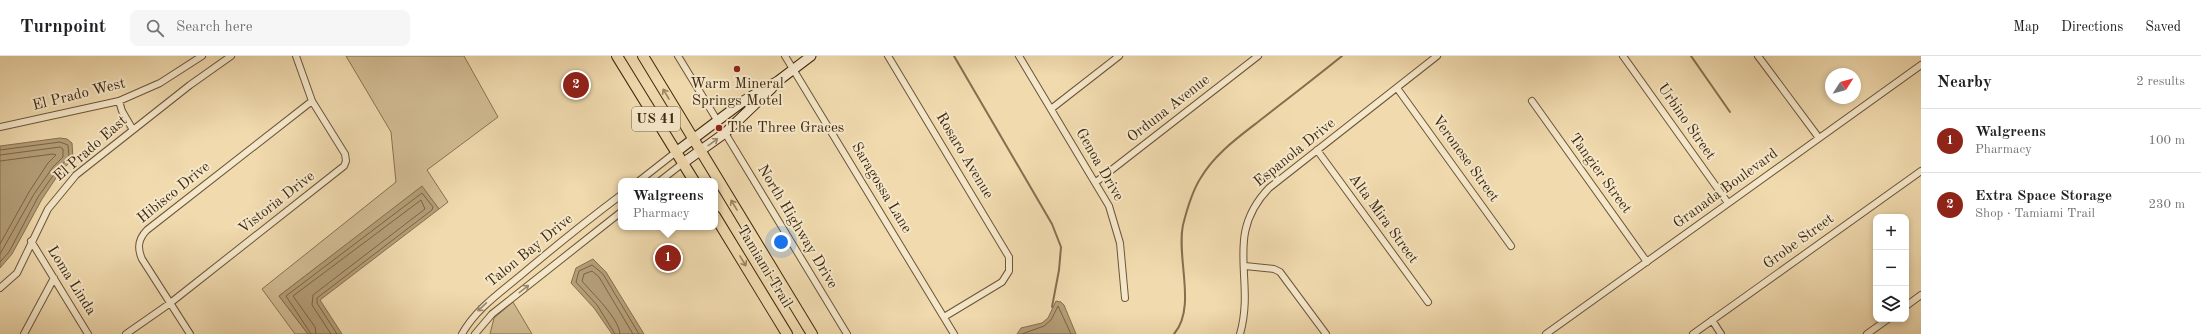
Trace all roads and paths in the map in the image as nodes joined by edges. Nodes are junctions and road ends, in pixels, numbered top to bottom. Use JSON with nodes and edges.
{"nodes":[{"id":1,"x":202,"y":56,"type":"edge"},
{"id":2,"x":231,"y":56,"type":"edge"},
{"id":3,"x":296,"y":56,"type":"edge"},
{"id":4,"x":618,"y":56,"type":"edge"},
{"id":5,"x":643,"y":56,"type":"edge"},
{"id":6,"x":678,"y":56,"type":"edge"},
{"id":7,"x":785,"y":56,"type":"edge"},
{"id":8,"x":811,"y":56,"type":"edge"},
{"id":9,"x":888,"y":56,"type":"edge"},
{"id":10,"x":1019,"y":56,"type":"edge"},
{"id":11,"x":1119,"y":56,"type":"edge"},
{"id":12,"x":1258,"y":56,"type":"edge"},
{"id":13,"x":1437,"y":56,"type":"edge"},
{"id":14,"x":1623,"y":56,"type":"edge"},
{"id":15,"x":1761,"y":57,"type":"edge"},
{"id":16,"x":1921,"y":65,"type":"edge"},
{"id":17,"x":793,"y":70,"type":"junction"},
{"id":18,"x":778,"y":81,"type":"junction"},
{"id":19,"x":1397,"y":88,"type":"junction"},
{"id":20,"x":119,"y":101,"type":"junction"},
{"id":21,"x":312,"y":101,"type":"junction"},
{"id":22,"x":1532,"y":101,"type":"dead end"},
{"id":23,"x":1051,"y":109,"type":"junction"},
{"id":24,"x":717,"y":120,"type":"junction"},
{"id":25,"x":0,"y":127,"type":"edge"},
{"id":26,"x":133,"y":130,"type":"junction"},
{"id":27,"x":725,"y":133,"type":"junction"},
{"id":28,"x":1819,"y":138,"type":"junction"},
{"id":29,"x":694,"y":139,"type":"junction"},
{"id":30,"x":1318,"y":150,"type":"junction"},
{"id":31,"x":701,"y":151,"type":"junction"},
{"id":32,"x":676,"y":152,"type":"junction"},
{"id":33,"x":683,"y":163,"type":"junction"},
{"id":34,"x":1921,"y":171,"type":"edge"},
{"id":35,"x":643,"y":178,"type":"edge"},
{"id":36,"x":664,"y":178,"type":"edge"},
{"id":37,"x":692,"y":178,"type":"edge"},
{"id":38,"x":717,"y":178,"type":"edge"},
{"id":39,"x":718,"y":179,"type":"edge"},
{"id":40,"x":1096,"y":182,"type":"junction"},
{"id":41,"x":618,"y":197,"type":"edge"},
{"id":42,"x":1728,"y":203,"type":"junction"},
{"id":43,"x":618,"y":214,"type":"edge"},
{"id":44,"x":718,"y":221,"type":"edge"},
{"id":45,"x":31,"y":241,"type":"junction"},
{"id":46,"x":1511,"y":246,"type":"dead end"},
{"id":47,"x":1647,"y":262,"type":"junction"},
{"id":48,"x":1245,"y":266,"type":"junction"},
{"id":49,"x":54,"y":278,"type":"junction"},
{"id":50,"x":0,"y":288,"type":"edge"},
{"id":51,"x":1921,"y":296,"type":"edge"},
{"id":52,"x":1125,"y":298,"type":"dead end"},
{"id":53,"x":1428,"y":302,"type":"dead end"},
{"id":54,"x":169,"y":304,"type":"junction"},
{"id":55,"x":1909,"y":304,"type":"edge"},
{"id":56,"x":944,"y":317,"type":"junction"},
{"id":57,"x":1712,"y":320,"type":"junction"},
{"id":58,"x":1884,"y":322,"type":"edge"},
{"id":59,"x":24,"y":334,"type":"edge"},
{"id":60,"x":88,"y":334,"type":"edge"},
{"id":61,"x":126,"y":334,"type":"edge"},
{"id":62,"x":190,"y":334,"type":"edge"},
{"id":63,"x":462,"y":334,"type":"edge"},
{"id":64,"x":475,"y":334,"type":"edge"},
{"id":65,"x":787,"y":334,"type":"edge"},
{"id":66,"x":812,"y":334,"type":"edge"},
{"id":67,"x":847,"y":334,"type":"edge"},
{"id":68,"x":954,"y":334,"type":"edge"},
{"id":69,"x":1240,"y":334,"type":"edge"},
{"id":70,"x":1326,"y":334,"type":"edge"},
{"id":71,"x":1546,"y":334,"type":"edge"},
{"id":72,"x":1693,"y":334,"type":"edge"},
{"id":73,"x":1721,"y":334,"type":"edge"},
{"id":74,"x":1867,"y":334,"type":"edge"}],
"edges":[{"from":1,"to":20,"type":"street","name":"El Prado West"},
{"from":2,"to":26,"type":"street","name":"El Prado East"},
{"from":3,"to":21,"type":"street","name":"Vistoria Drive"},
{"from":4,"to":32,"type":"main road","number":"US 41"},
{"from":29,"to":5,"type":"main road","name":"Tamiami Trail","number":"US 41","one_way":true},
{"from":6,"to":24,"type":"street"},
{"from":7,"to":17,"type":"street","name":"Saragossa Lane"},
{"from":8,"to":17,"type":"street"},
{"from":9,"to":56,"type":"street","name":"Rosaro Avenue"},
{"from":10,"to":23,"type":"street","name":"Genoa Drive"},
{"from":11,"to":23,"type":"street"},
{"from":12,"to":40,"type":"street","name":"Orduna Avenue"},
{"from":13,"to":19,"type":"street","name":"Espanola Drive"},
{"from":14,"to":42,"type":"street","name":"Urbino Street"},
{"from":15,"to":28,"type":"street"},
{"from":16,"to":28,"type":"street","name":"Granada Boulevard"},
{"from":17,"to":18,"type":"street"},
{"from":17,"to":56,"type":"street","name":"Saragossa Lane"},
{"from":18,"to":24,"type":"street"},
{"from":18,"to":27,"type":"street"},
{"from":19,"to":30,"type":"street","name":"Espanola Drive"},
{"from":19,"to":46,"type":"street","name":"Veronese Street"},
{"from":20,"to":25,"type":"street","name":"El Prado West"},
{"from":20,"to":26,"type":"street"},
{"from":21,"to":54,"type":"street","name":"Hibisco Drive"},
{"from":21,"to":54,"type":"street","name":"Vistoria Drive"},
{"from":22,"to":47,"type":"street","name":"Tangier Street"},
{"from":23,"to":40,"type":"street","name":"Genoa Drive"},
{"from":24,"to":29,"type":"street"},
{"from":26,"to":45,"type":"street","name":"El Prado East"},
{"from":31,"to":27,"type":"street","one_way":true},
{"from":27,"to":67,"type":"street","name":"North Highway Drive"},
{"from":28,"to":42,"type":"street","name":"Granada Boulevard"},
{"from":29,"to":31,"type":"main road","name":"Tamiami Trail","number":"US 41"},
{"from":29,"to":32,"type":"street"},
{"from":30,"to":48,"type":"street","name":"Espanola Drive"},
{"from":30,"to":53,"type":"street","name":"Alta Mira Street"},
{"from":31,"to":33,"type":"street"},
{"from":38,"to":31,"type":"main road","name":"Tamiami Trail","number":"US 41","one_way":true},
{"from":32,"to":33,"type":"main road","number":"US 41"},
{"from":32,"to":35,"type":"street"},
{"from":33,"to":36,"type":"street"},
{"from":33,"to":37,"type":"main road","number":"US 41"},
{"from":34,"to":57,"type":"street","name":"Grobe Street"},
{"from":66,"to":39,"type":"main road","name":"Tamiami Trail","number":"US 41","one_way":true},
{"from":40,"to":52,"type":"street","name":"Genoa Drive"},
{"from":41,"to":63,"type":"street","name":"Talon Bay Drive","one_way":true},
{"from":42,"to":47,"type":"street","name":"Granada Boulevard"},
{"from":64,"to":43,"type":"street","name":"Talon Bay Drive","one_way":true},
{"from":44,"to":65,"type":"main road","name":"Tamiami Trail","one_way":true},
{"from":45,"to":49,"type":"street","name":"Loma Linda"},
{"from":45,"to":50,"type":"street","name":"El Prado East"},
{"from":47,"to":71,"type":"street","name":"Granada Boulevard"},
{"from":48,"to":69,"type":"street","name":"Espanola Drive"},
{"from":48,"to":70,"type":"street"},
{"from":49,"to":59,"type":"street"},
{"from":49,"to":60,"type":"street","name":"Loma Linda"},
{"from":51,"to":55,"type":"street"},
{"from":54,"to":61,"type":"street","name":"Vistoria Drive"},
{"from":54,"to":62,"type":"street","name":"Hibisco Drive"},
{"from":56,"to":68,"type":"street","name":"Saragossa Lane"},
{"from":57,"to":72,"type":"street","name":"Grobe Street"},
{"from":57,"to":73,"type":"street"},
{"from":58,"to":74,"type":"street"}]}
